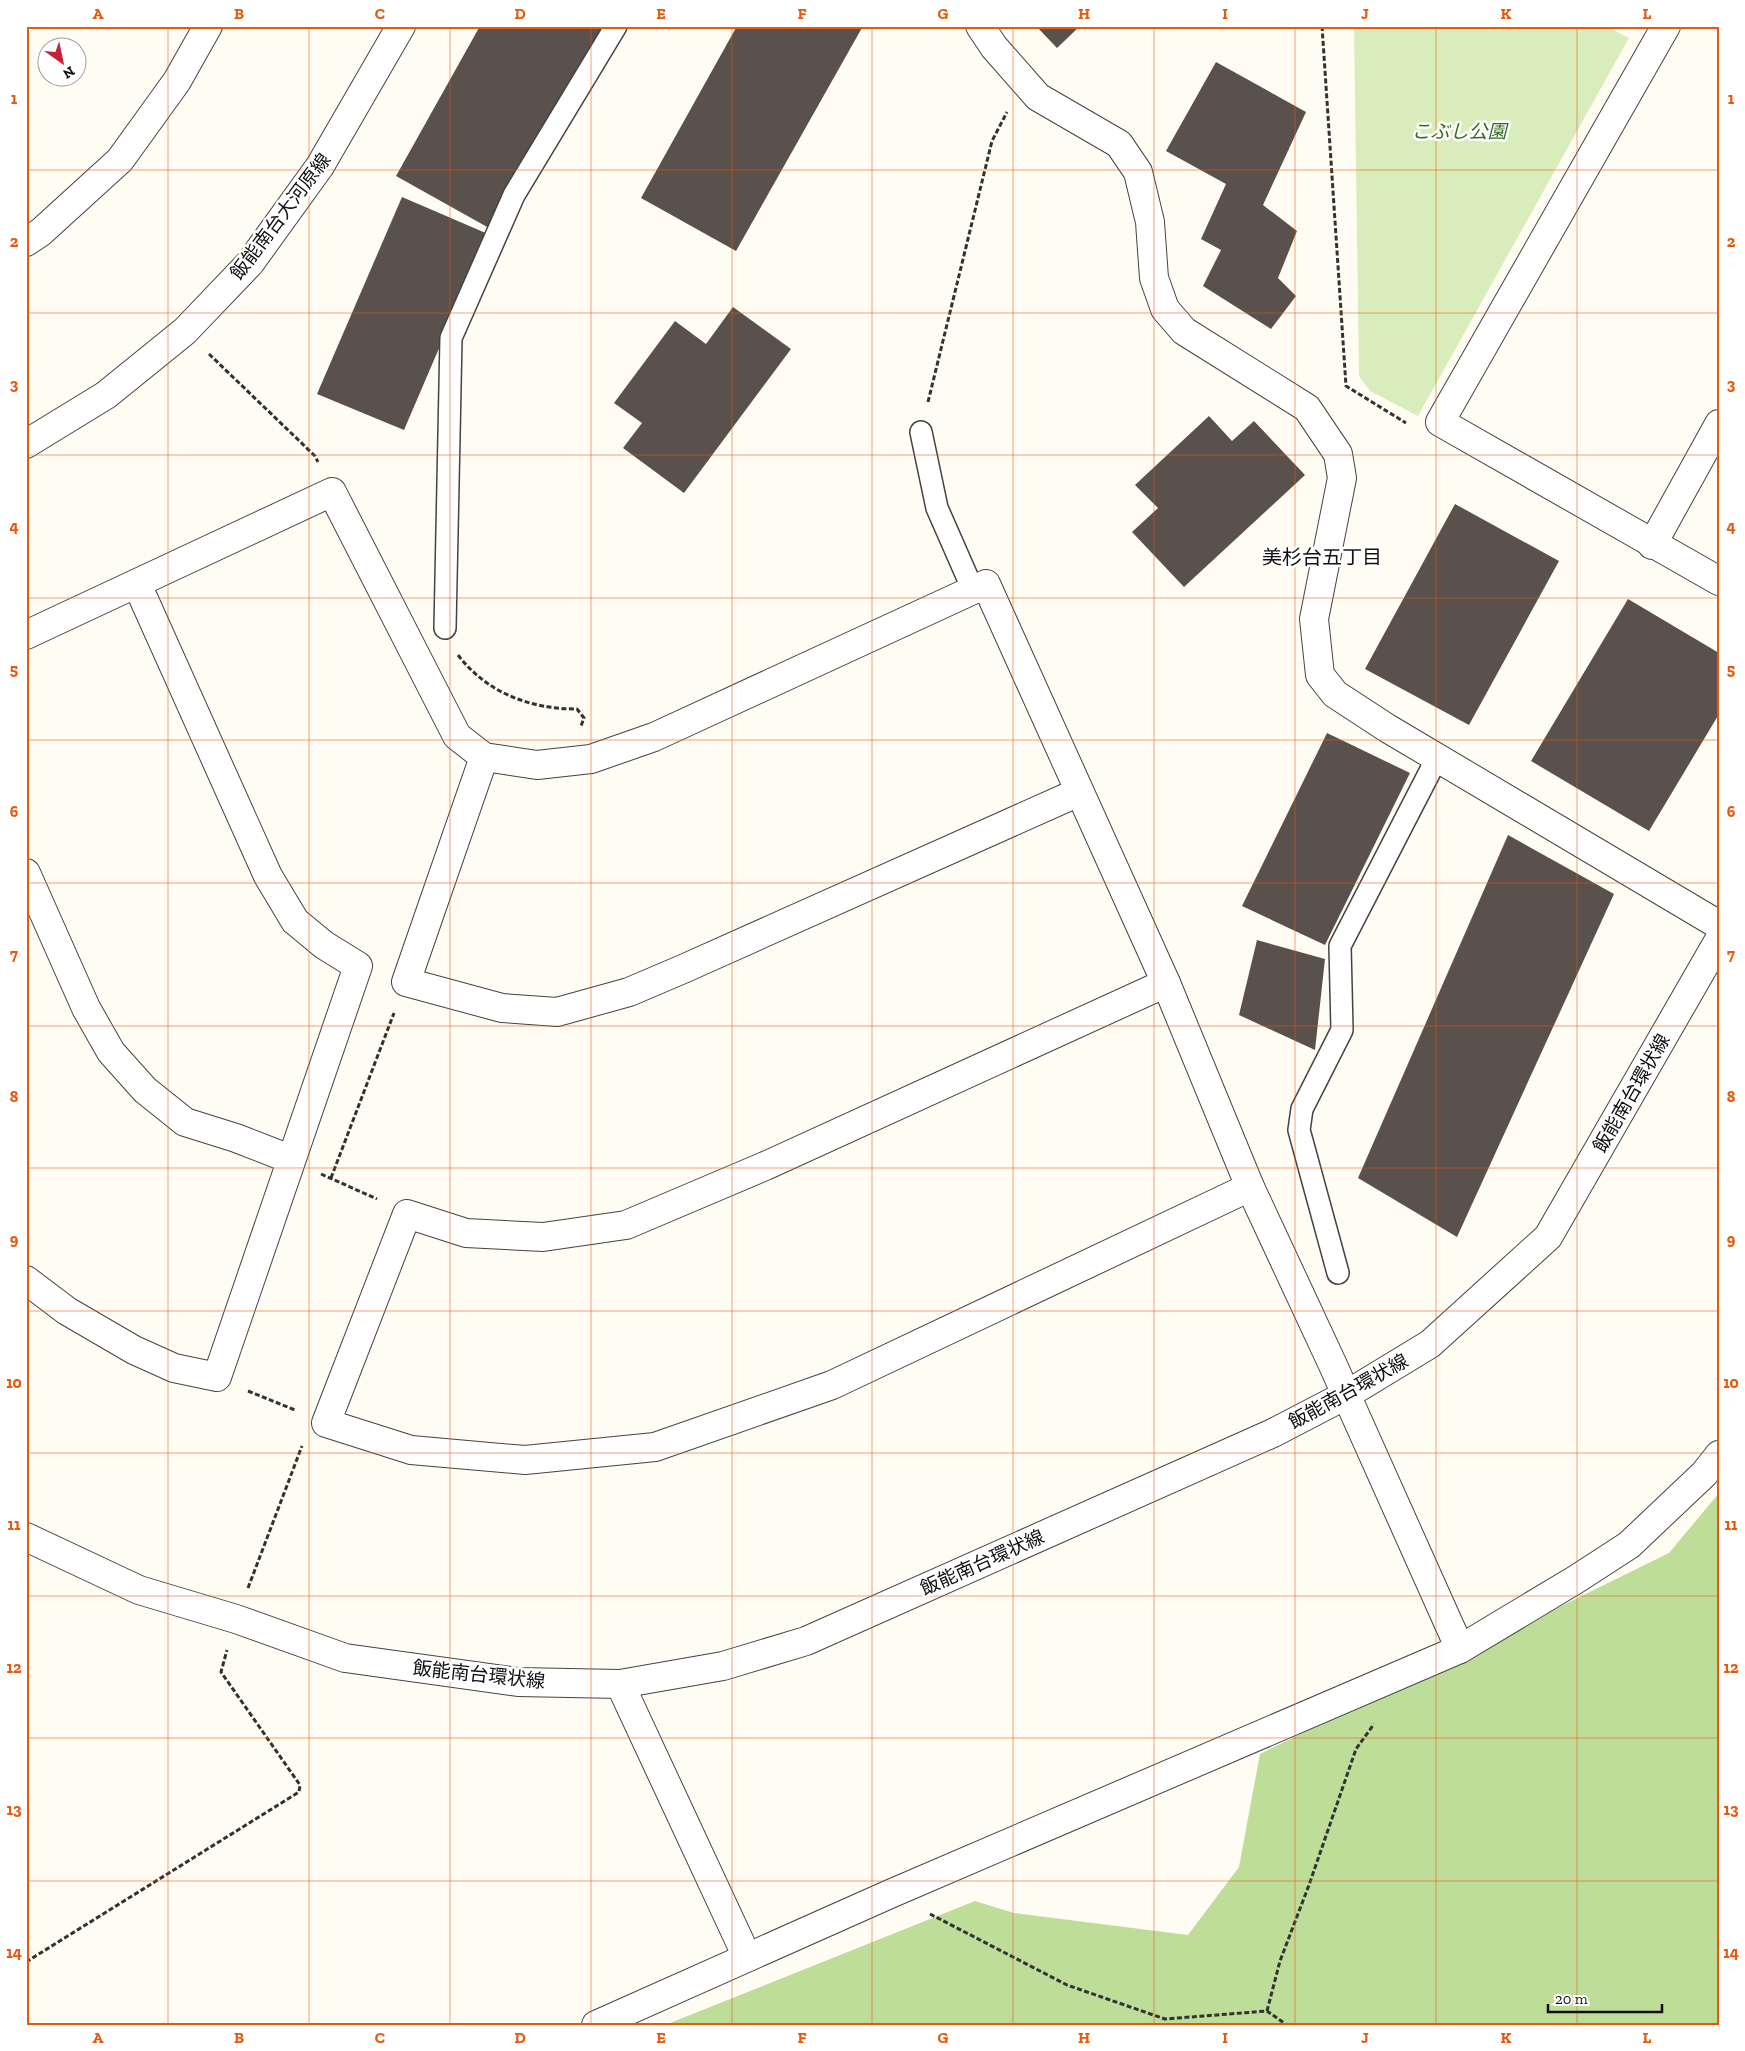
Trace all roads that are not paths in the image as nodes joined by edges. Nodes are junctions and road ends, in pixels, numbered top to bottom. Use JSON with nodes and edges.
{"nodes":[{"id":1,"x":208,"y":26,"type":"edge"},
{"id":2,"x":401,"y":26,"type":"edge"},
{"id":3,"x":616,"y":26,"type":"edge"},
{"id":4,"x":980,"y":26,"type":"edge"},
{"id":5,"x":1666,"y":26,"type":"edge"},
{"id":6,"x":26,"y":242,"type":"edge"},
{"id":7,"x":1719,"y":424,"type":"edge"},
{"id":8,"x":921,"y":432,"type":"road end"},
{"id":9,"x":26,"y":444,"type":"edge"},
{"id":10,"x":1652,"y":545,"type":"junction"},
{"id":11,"x":1719,"y":581,"type":"edge"},
{"id":12,"x":137,"y":584,"type":"junction"},
{"id":13,"x":974,"y":590,"type":"junction"},
{"id":14,"x":445,"y":628,"type":"road end"},
{"id":15,"x":26,"y":634,"type":"edge"},
{"id":16,"x":484,"y":757,"type":"junction"},
{"id":17,"x":1436,"y":758,"type":"junction"},
{"id":18,"x":1079,"y":792,"type":"junction"},
{"id":19,"x":26,"y":874,"type":"edge"},
{"id":20,"x":1719,"y":925,"type":"edge"},
{"id":21,"x":1719,"y":940,"type":"edge"},
{"id":22,"x":1166,"y":984,"type":"junction"},
{"id":23,"x":290,"y":1159,"type":"junction"},
{"id":24,"x":1250,"y":1187,"type":"junction"},
{"id":25,"x":1338,"y":1273,"type":"dead end"},
{"id":26,"x":26,"y":1280,"type":"edge"},
{"id":27,"x":1346,"y":1395,"type":"junction"},
{"id":28,"x":1719,"y":1455,"type":"edge"},
{"id":29,"x":26,"y":1537,"type":"edge"},
{"id":30,"x":1460,"y":1649,"type":"junction"},
{"id":31,"x":620,"y":1684,"type":"junction"},
{"id":32,"x":747,"y":1957,"type":"junction"},
{"id":33,"x":596,"y":2025,"type":"edge"}],
"edges":[{"from":1,"to":6,"type":"street"},
{"from":2,"to":9,"type":"street","name":"飯能南台大河原線"},
{"from":3,"to":14,"type":"lane"},
{"from":4,"to":17,"type":"street"},
{"from":5,"to":10,"type":"street"},
{"from":7,"to":10,"type":"street"},
{"from":8,"to":13,"type":"lane"},
{"from":10,"to":11,"type":"street"},
{"from":12,"to":15,"type":"street"},
{"from":12,"to":16,"type":"street"},
{"from":12,"to":23,"type":"street"},
{"from":13,"to":16,"type":"street"},
{"from":13,"to":18,"type":"street"},
{"from":16,"to":18,"type":"street"},
{"from":17,"to":20,"type":"street"},
{"from":17,"to":25,"type":"lane"},
{"from":18,"to":22,"type":"street"},
{"from":19,"to":23,"type":"street"},
{"from":21,"to":27,"type":"street","name":"飯能南台環状線"},
{"from":22,"to":24,"type":"street"},
{"from":22,"to":24,"type":"street"},
{"from":23,"to":26,"type":"street"},
{"from":24,"to":27,"type":"street"},
{"from":27,"to":30,"type":"street"},
{"from":27,"to":31,"type":"street","name":"飯能南台環状線"},
{"from":28,"to":30,"type":"street"},
{"from":29,"to":31,"type":"street","name":"飯能南台環状線"},
{"from":30,"to":32,"type":"street"},
{"from":31,"to":32,"type":"street"},
{"from":32,"to":33,"type":"street"}]}
